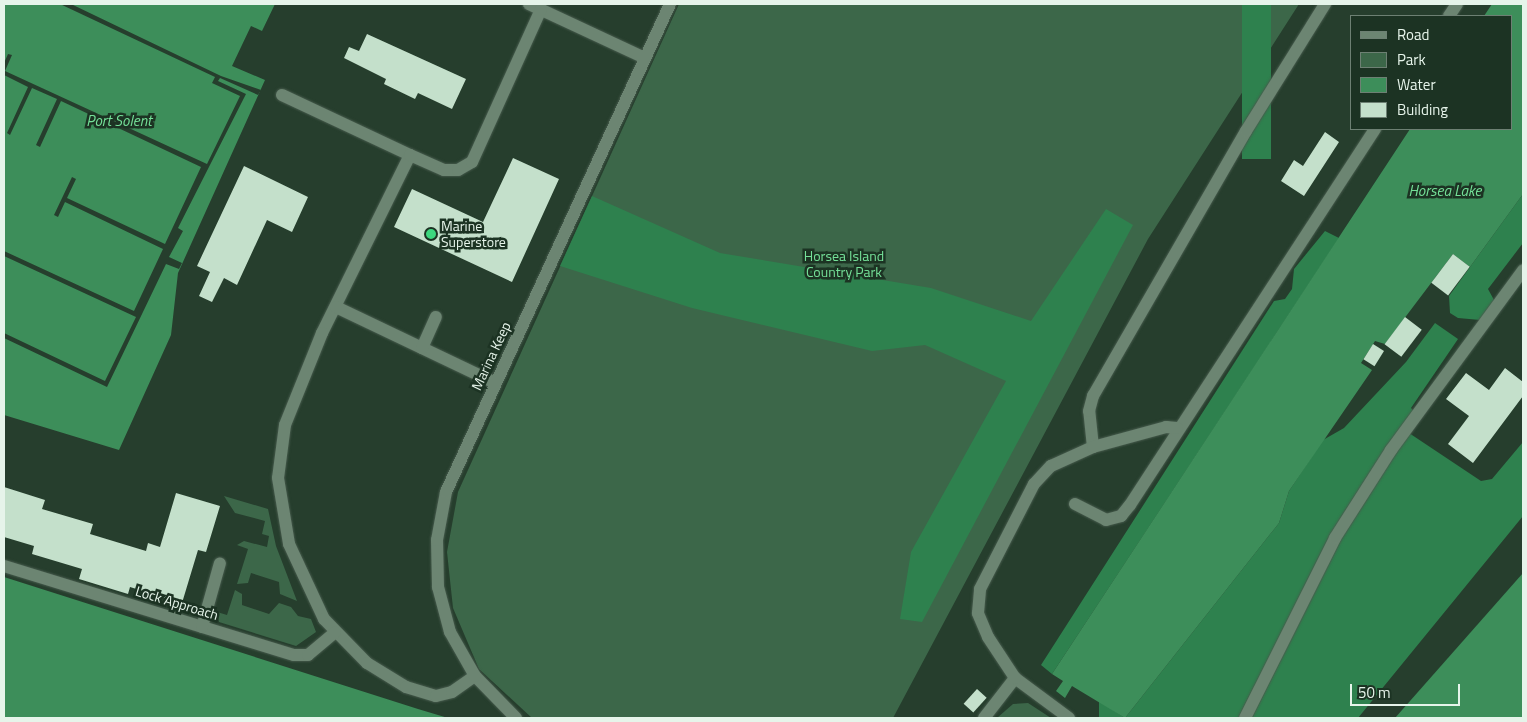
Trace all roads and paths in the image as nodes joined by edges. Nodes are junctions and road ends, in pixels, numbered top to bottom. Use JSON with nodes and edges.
{"nodes":[{"id":1,"x":529,"y":4,"type":"edge"},
{"id":2,"x":670,"y":4,"type":"edge"},
{"id":3,"x":1325,"y":4,"type":"edge"},
{"id":4,"x":1457,"y":4,"type":"edge"},
{"id":5,"x":542,"y":10,"type":"junction"},
{"id":6,"x":1450,"y":15,"type":"edge"},
{"id":7,"x":645,"y":58,"type":"junction"},
{"id":8,"x":282,"y":95,"type":"dead end"},
{"id":9,"x":1375,"y":130,"type":"edge"},
{"id":10,"x":410,"y":155,"type":"junction"},
{"id":11,"x":1523,"y":270,"type":"edge"},
{"id":12,"x":336,"y":307,"type":"junction"},
{"id":13,"x":436,"y":318,"type":"dead end"},
{"id":14,"x":422,"y":348,"type":"junction"},
{"id":15,"x":495,"y":382,"type":"junction"},
{"id":16,"x":1177,"y":428,"type":"junction"},
{"id":17,"x":1093,"y":447,"type":"junction"},
{"id":18,"x":1075,"y":504,"type":"dead end"},
{"id":19,"x":220,"y":563,"type":"dead end"},
{"id":20,"x":4,"y":566,"type":"edge"},
{"id":21,"x":202,"y":627,"type":"junction"},
{"id":22,"x":335,"y":632,"type":"junction"},
{"id":23,"x":475,"y":676,"type":"junction"},
{"id":24,"x":1015,"y":678,"type":"junction"},
{"id":25,"x":516,"y":718,"type":"edge"},
{"id":26,"x":984,"y":718,"type":"edge"},
{"id":27,"x":1069,"y":718,"type":"edge"},
{"id":28,"x":1245,"y":718,"type":"edge"}],
"edges":[{"from":1,"to":5,"type":"street"},
{"from":2,"to":7,"type":"street","name":"Marina Keep"},
{"from":3,"to":17,"type":"street"},
{"from":4,"to":6,"type":"street"},
{"from":5,"to":7,"type":"street"},
{"from":5,"to":10,"type":"street"},
{"from":7,"to":15,"type":"street","name":"Marina Keep"},
{"from":8,"to":10,"type":"street"},
{"from":9,"to":16,"type":"street"},
{"from":10,"to":12,"type":"street"},
{"from":11,"to":28,"type":"street"},
{"from":12,"to":14,"type":"street"},
{"from":12,"to":22,"type":"street"},
{"from":13,"to":14,"type":"street"},
{"from":14,"to":15,"type":"street"},
{"from":15,"to":23,"type":"street","name":"Marina Keep"},
{"from":16,"to":17,"type":"street"},
{"from":16,"to":18,"type":"street"},
{"from":17,"to":24,"type":"street"},
{"from":19,"to":21,"type":"street"},
{"from":20,"to":21,"type":"street","name":"Lock Approach"},
{"from":21,"to":22,"type":"street","name":"Lock Approach"},
{"from":22,"to":23,"type":"street"},
{"from":23,"to":25,"type":"street","name":"Marina Keep"},
{"from":24,"to":26,"type":"street"},
{"from":24,"to":27,"type":"street"}]}
